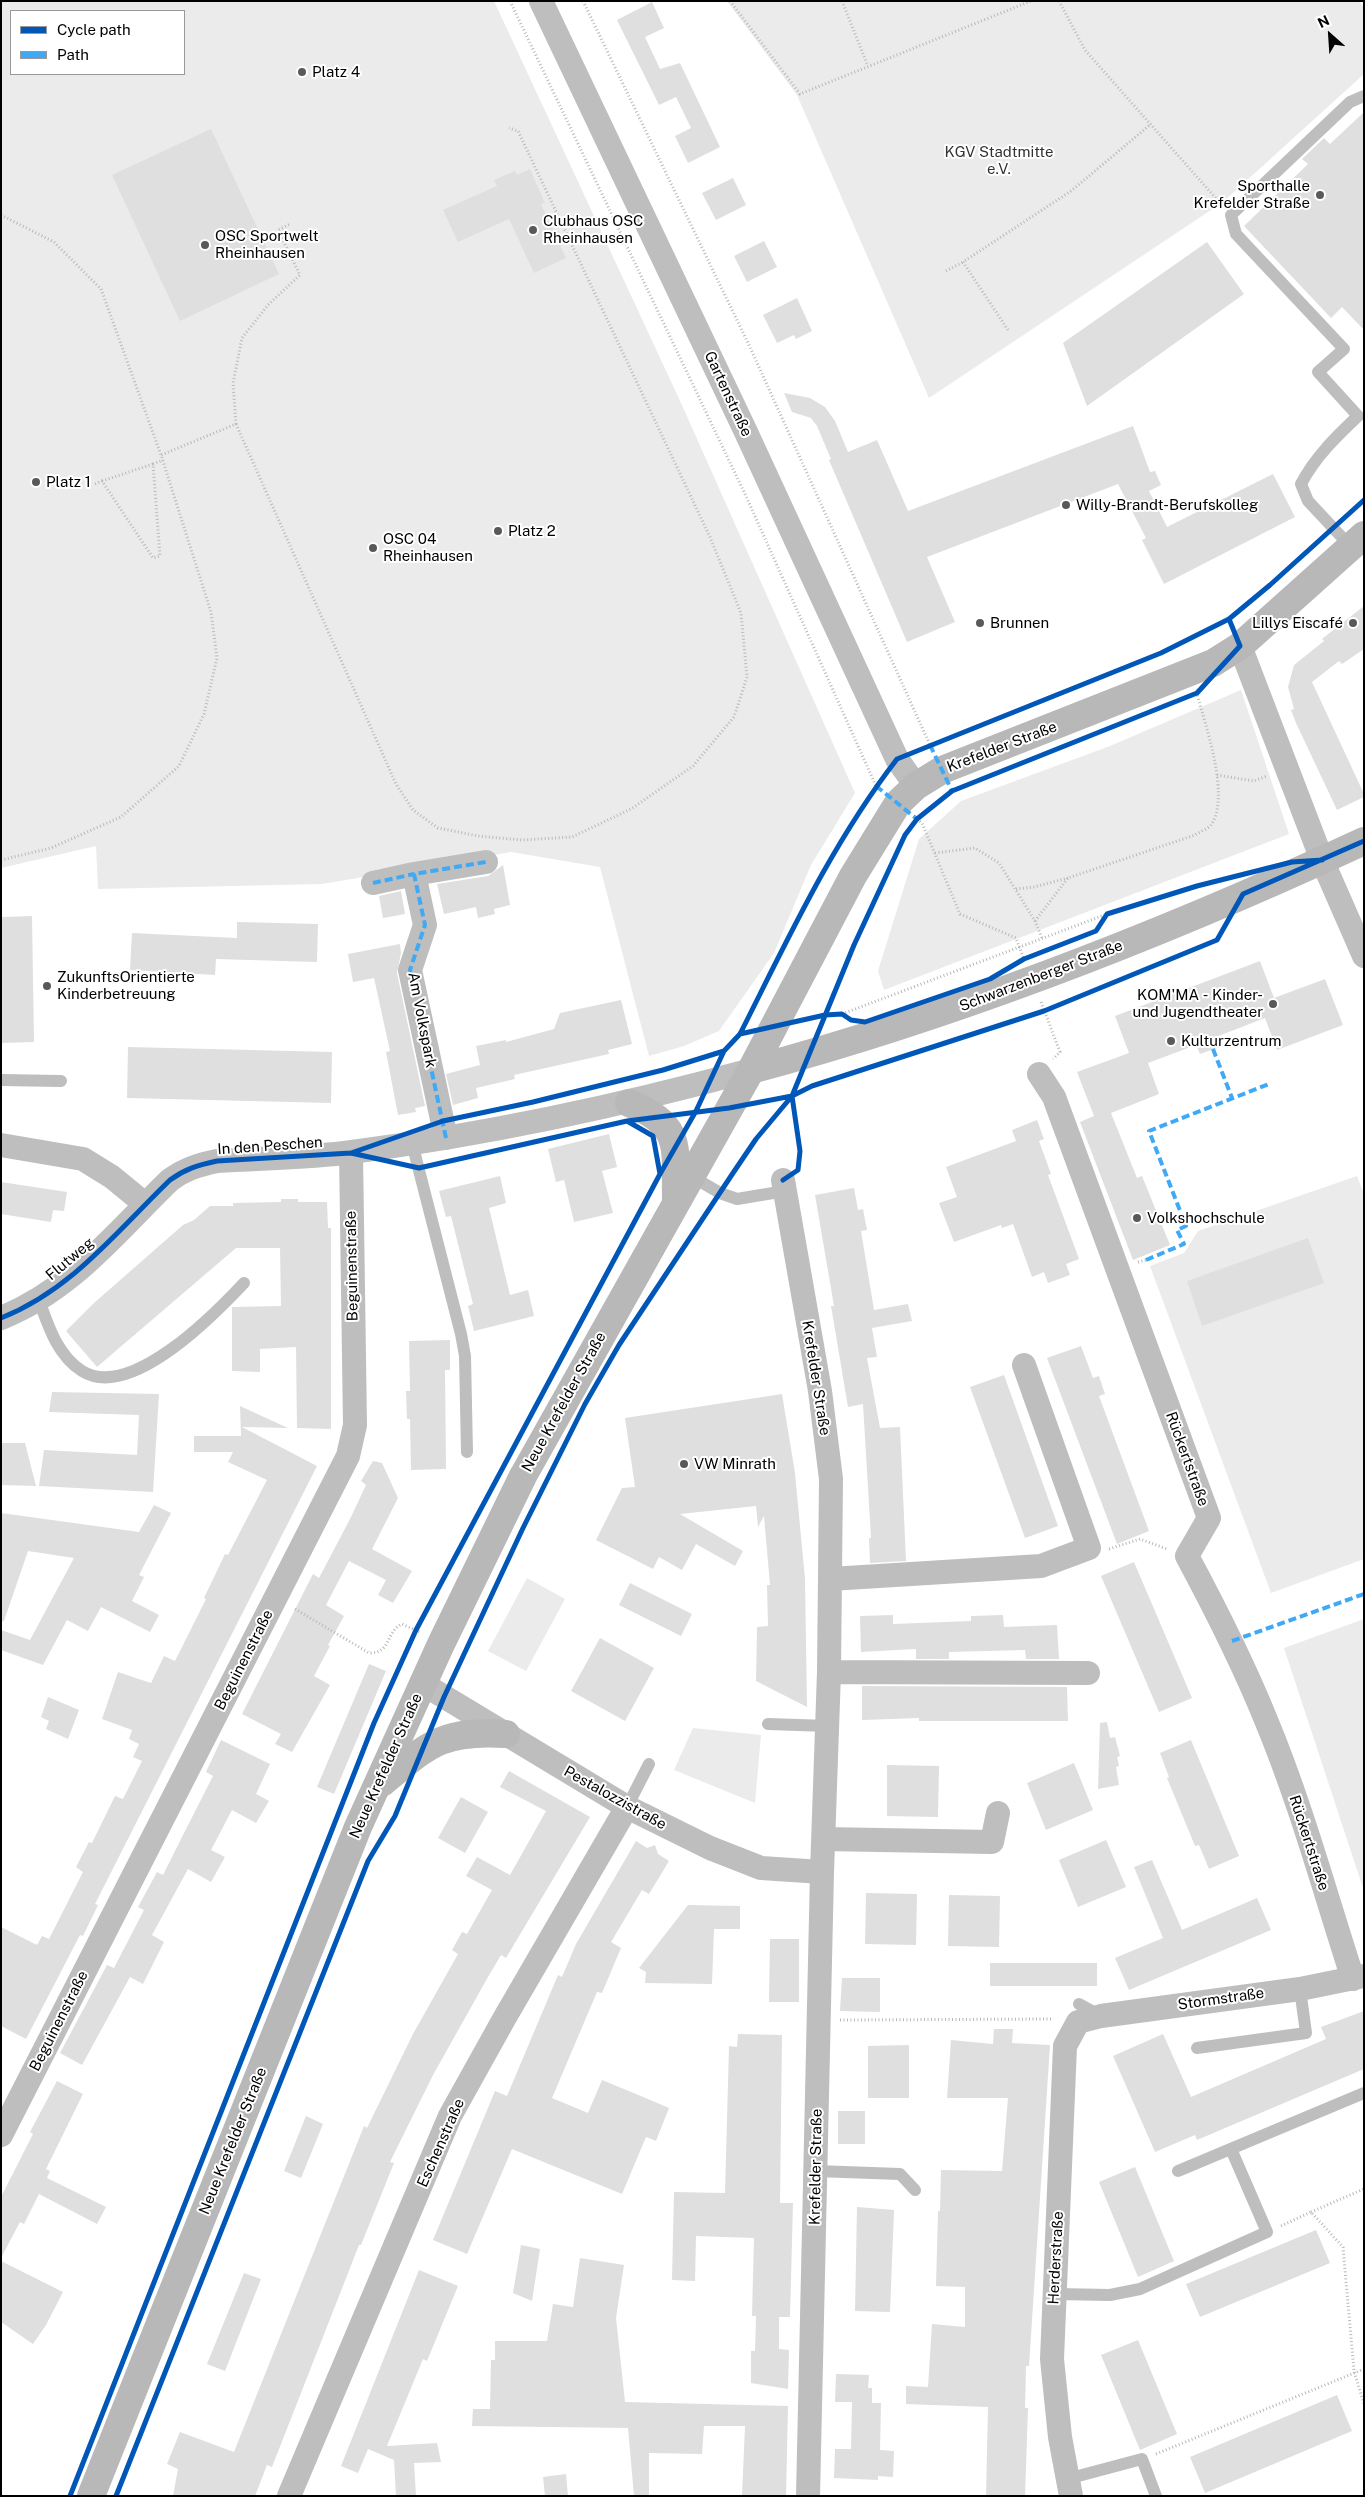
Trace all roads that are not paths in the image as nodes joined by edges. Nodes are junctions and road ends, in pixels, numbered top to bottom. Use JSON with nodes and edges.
{"nodes":[{"id":1,"x":541,"y":1,"type":"edge"},
{"id":2,"x":1364,"y":96,"type":"edge"},
{"id":3,"x":1357,"y":541,"type":"edge"},
{"id":4,"x":1240,"y":646,"type":"junction"},
{"id":5,"x":916,"y":786,"type":"junction"},
{"id":6,"x":1364,"y":841,"type":"edge"},
{"id":7,"x":1322,"y":860,"type":"junction"},
{"id":8,"x":486,"y":862,"type":"dead end"},
{"id":9,"x":414,"y":874,"type":"junction"},
{"id":10,"x":373,"y":883,"type":"dead end"},
{"id":11,"x":1364,"y":956,"type":"edge"},
{"id":12,"x":752,"y":1070,"type":"junction"},
{"id":13,"x":1039,"y":1074,"type":"road end"},
{"id":14,"x":1,"y":1080,"type":"edge"},
{"id":15,"x":61,"y":1081,"type":"dead end"},
{"id":16,"x":629,"y":1103,"type":"junction"},
{"id":17,"x":446,"y":1138,"type":"junction"},
{"id":18,"x":412,"y":1143,"type":"junction"},
{"id":19,"x":1,"y":1145,"type":"edge"},
{"id":20,"x":351,"y":1153,"type":"junction"},
{"id":21,"x":691,"y":1176,"type":"junction"},
{"id":22,"x":784,"y":1186,"type":"joint"},
{"id":23,"x":676,"y":1200,"type":"junction"},
{"id":24,"x":145,"y":1204,"type":"junction"},
{"id":25,"x":244,"y":1283,"type":"dead end"},
{"id":26,"x":39,"y":1300,"type":"junction"},
{"id":27,"x":1,"y":1318,"type":"edge"},
{"id":28,"x":1024,"y":1365,"type":"dead end"},
{"id":29,"x":467,"y":1452,"type":"dead end"},
{"id":30,"x":830,"y":1578,"type":"junction"},
{"id":31,"x":829,"y":1672,"type":"junction"},
{"id":32,"x":1088,"y":1673,"type":"dead end"},
{"id":33,"x":423,"y":1684,"type":"junction"},
{"id":34,"x":768,"y":1724,"type":"dead end"},
{"id":35,"x":828,"y":1726,"type":"junction"},
{"id":36,"x":506,"y":1734,"type":"junction"},
{"id":37,"x":649,"y":1764,"type":"dead end"},
{"id":38,"x":375,"y":1789,"type":"junction"},
{"id":39,"x":627,"y":1807,"type":"junction"},
{"id":40,"x":998,"y":1813,"type":"dead end"},
{"id":41,"x":824,"y":1839,"type":"junction"},
{"id":42,"x":822,"y":1872,"type":"junction"},
{"id":43,"x":1358,"y":1978,"type":"edge"},
{"id":44,"x":1300,"y":1989,"type":"junction"},
{"id":45,"x":1078,"y":2013,"type":"joint"},
{"id":46,"x":1197,"y":2048,"type":"dead end"},
{"id":47,"x":1364,"y":2093,"type":"edge"},
{"id":48,"x":1,"y":2135,"type":"edge"},
{"id":49,"x":1231,"y":2149,"type":"junction"},
{"id":50,"x":816,"y":2171,"type":"junction"},
{"id":51,"x":1178,"y":2171,"type":"dead end"},
{"id":52,"x":915,"y":2190,"type":"dead end"},
{"id":53,"x":1054,"y":2294,"type":"junction"},
{"id":54,"x":1069,"y":2487,"type":"edge"},
{"id":55,"x":91,"y":2496,"type":"edge"},
{"id":56,"x":289,"y":2496,"type":"edge"},
{"id":57,"x":808,"y":2496,"type":"edge"},
{"id":58,"x":1156,"y":2496,"type":"edge"}],
"edges":[{"from":1,"to":5,"type":"street","name":"Gartenstraße"},
{"from":2,"to":3,"type":"lane"},
{"from":3,"to":4,"type":"main road","name":"Krefelder Straße"},
{"from":4,"to":5,"type":"main road","name":"Krefelder Straße"},
{"from":4,"to":7,"type":"street"},
{"from":5,"to":12,"type":"main road","name":"Krefelder Straße"},
{"from":6,"to":7,"type":"main road","name":"Schwarzenberger Straße"},
{"from":7,"to":11,"type":"street"},
{"from":7,"to":12,"type":"main road","name":"Schwarzenberger Straße"},
{"from":8,"to":9,"type":"street"},
{"from":9,"to":10,"type":"street"},
{"from":9,"to":17,"type":"street","name":"Am Volkspark"},
{"from":12,"to":16,"type":"street","name":"In den Peschen"},
{"from":12,"to":21,"type":"main road","name":"Neue Krefelder Straße"},
{"from":13,"to":43,"type":"street","name":"Rückertstraße"},
{"from":14,"to":15,"type":"lane"},
{"from":16,"to":17,"type":"street","name":"In den Peschen"},
{"from":16,"to":23,"type":"main road"},
{"from":17,"to":18,"type":"street","name":"In den Peschen"},
{"from":18,"to":20,"type":"street","name":"In den Peschen"},
{"from":18,"to":29,"type":"lane"},
{"from":19,"to":24,"type":"street"},
{"from":20,"to":24,"type":"street","name":"In den Peschen"},
{"from":20,"to":48,"type":"street","name":"Beguinenstraße"},
{"from":21,"to":22,"type":"lane"},
{"from":21,"to":23,"type":"main road","name":"Neue Krefelder Straße"},
{"from":22,"to":30,"type":"street","name":"Krefelder Straße"},
{"from":23,"to":33,"type":"main road","name":"Neue Krefelder Straße"},
{"from":24,"to":26,"type":"street","name":"Flutweg"},
{"from":25,"to":26,"type":"lane"},
{"from":26,"to":27,"type":"street","name":"Flutweg"},
{"from":28,"to":30,"type":"street"},
{"from":30,"to":31,"type":"street","name":"Krefelder Straße"},
{"from":31,"to":32,"type":"street"},
{"from":31,"to":35,"type":"street","name":"Krefelder Straße"},
{"from":33,"to":36,"type":"street","name":"Pestalozzistraße"},
{"from":33,"to":38,"type":"main road","name":"Neue Krefelder Straße"},
{"from":34,"to":35,"type":"lane"},
{"from":35,"to":41,"type":"street","name":"Krefelder Straße"},
{"from":36,"to":38,"type":"main road"},
{"from":36,"to":39,"type":"street","name":"Pestalozzistraße"},
{"from":37,"to":39,"type":"lane"},
{"from":38,"to":55,"type":"main road","name":"Neue Krefelder Straße"},
{"from":39,"to":42,"type":"street","name":"Pestalozzistraße"},
{"from":39,"to":56,"type":"street","name":"Eschenstraße"},
{"from":40,"to":41,"type":"street"},
{"from":41,"to":42,"type":"street","name":"Krefelder Straße"},
{"from":42,"to":50,"type":"street","name":"Krefelder Straße"},
{"from":43,"to":44,"type":"street","name":"Stormstraße"},
{"from":44,"to":45,"type":"street","name":"Stormstraße"},
{"from":44,"to":46,"type":"lane"},
{"from":45,"to":53,"type":"street","name":"Herderstraße"},
{"from":47,"to":49,"type":"lane"},
{"from":49,"to":51,"type":"lane"},
{"from":49,"to":53,"type":"lane"},
{"from":50,"to":52,"type":"lane"},
{"from":50,"to":57,"type":"street","name":"Krefelder Straße"},
{"from":53,"to":54,"type":"street","name":"Herderstraße"},
{"from":54,"to":58,"type":"lane"}]}
